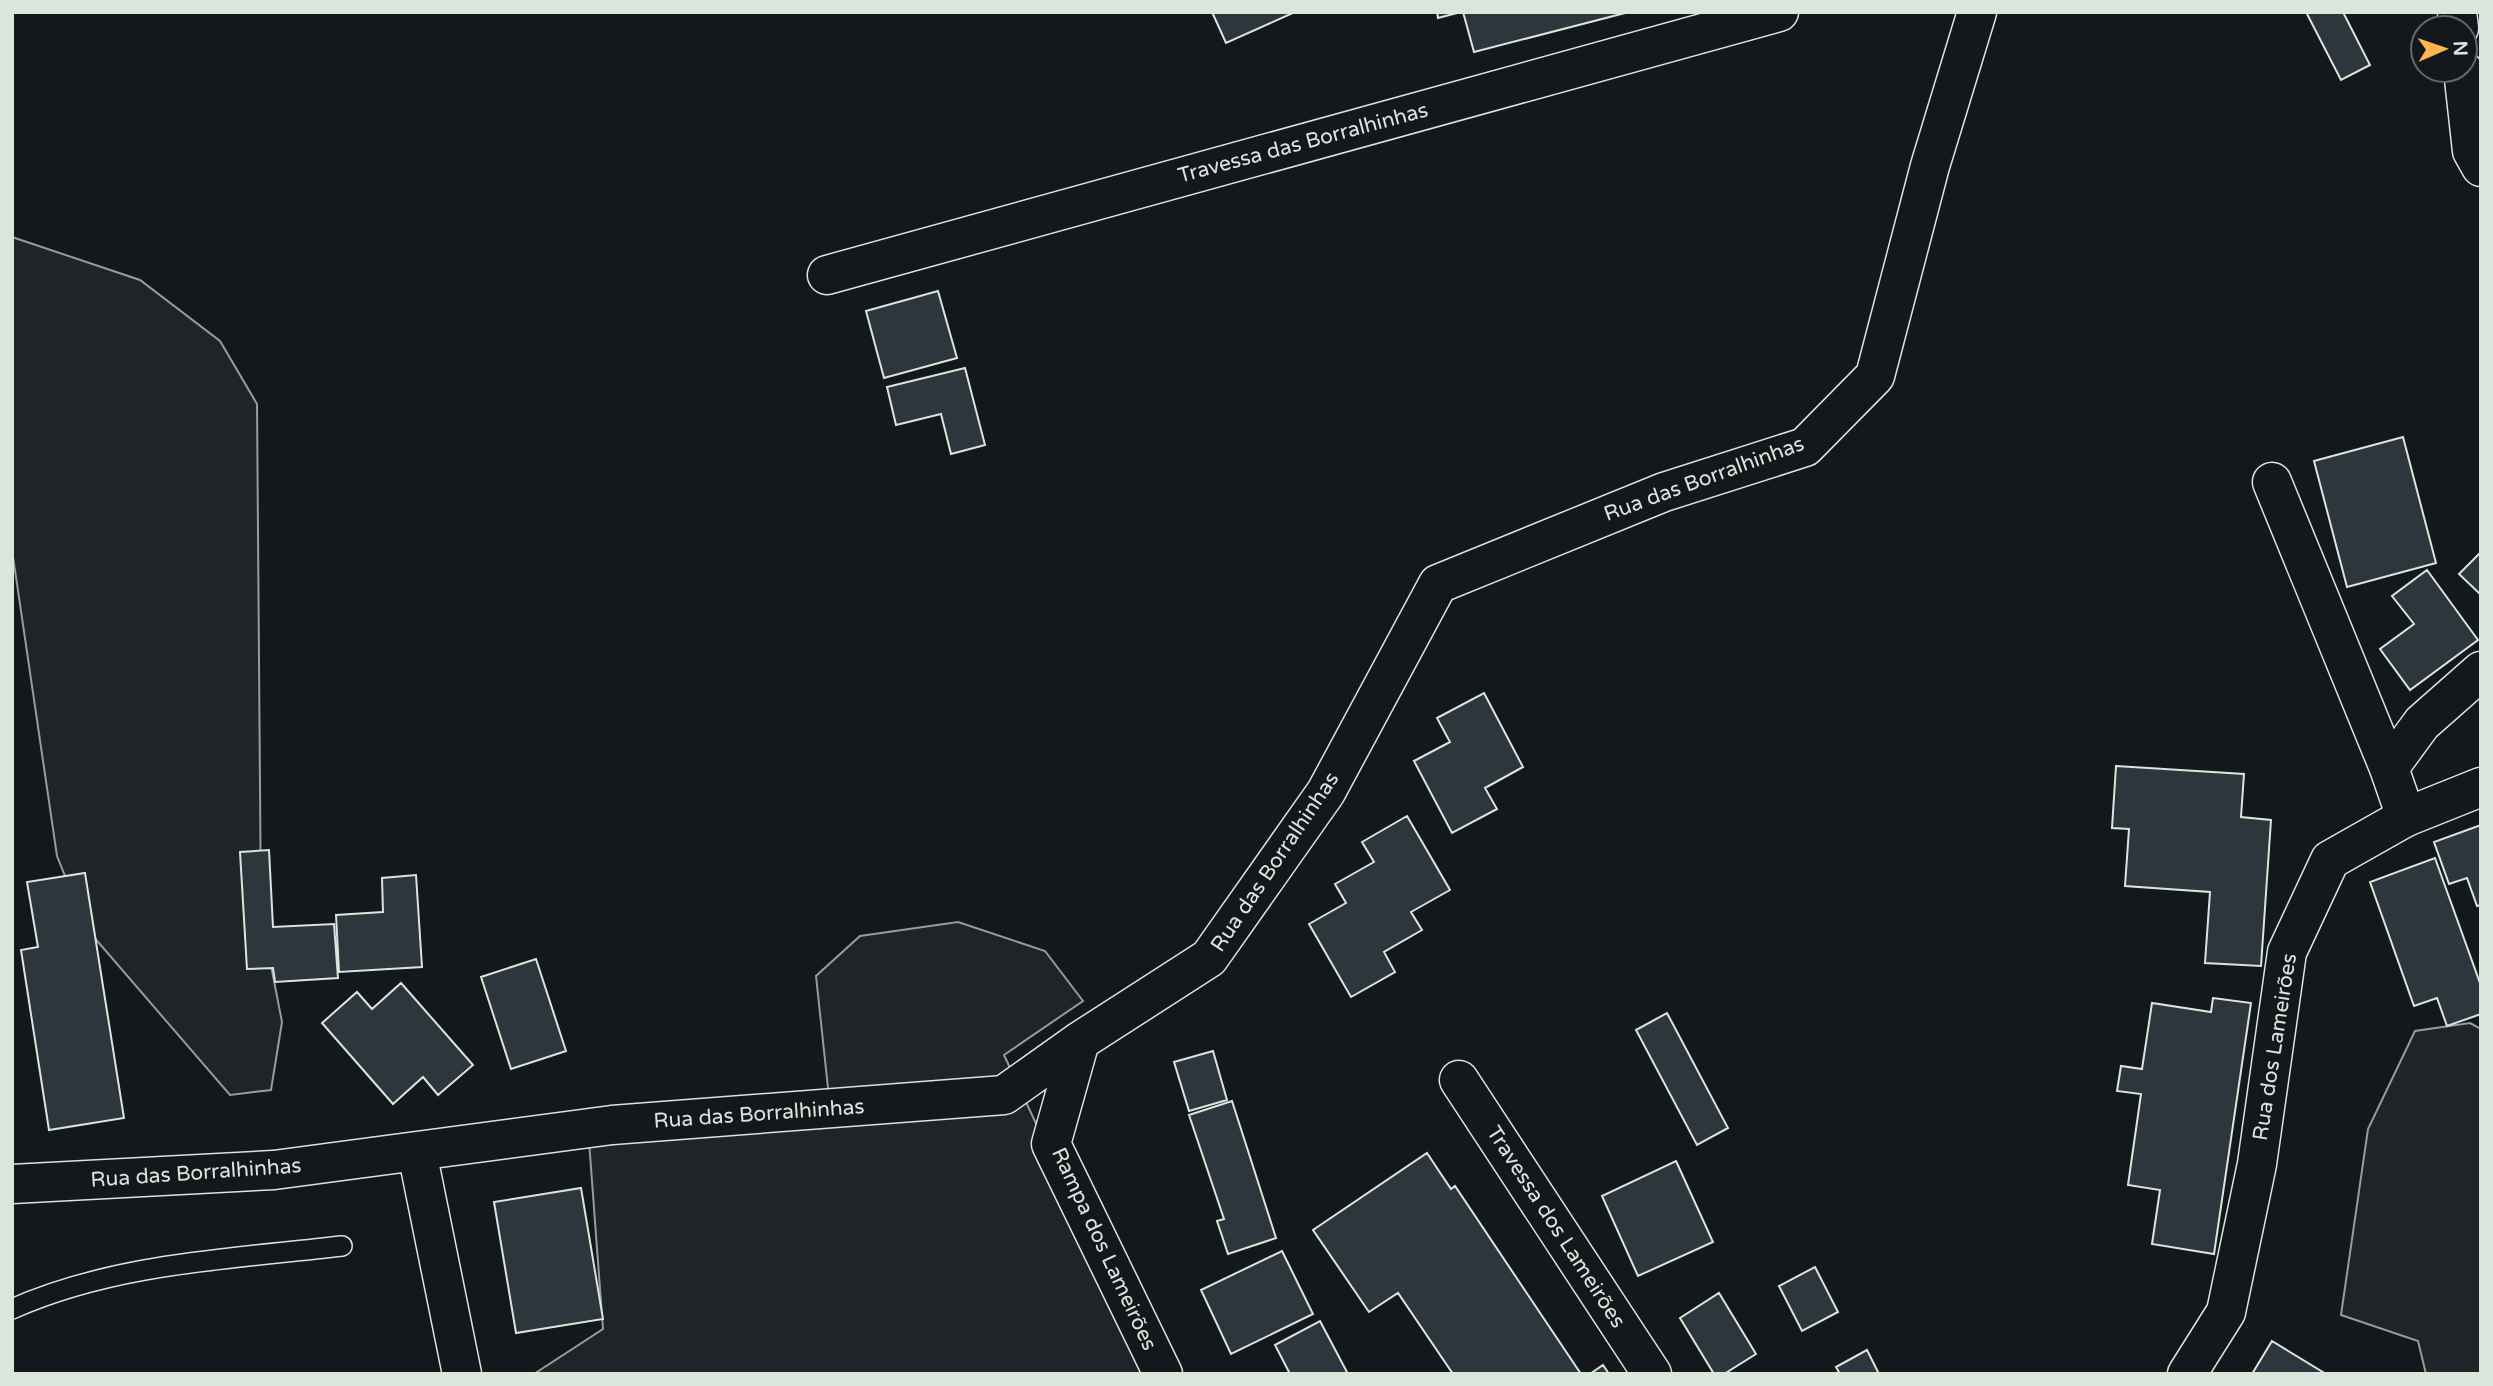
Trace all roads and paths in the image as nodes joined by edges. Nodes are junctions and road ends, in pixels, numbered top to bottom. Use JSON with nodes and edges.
{"nodes":[{"id":1,"x":1779,"y":12,"type":"edge"},
{"id":2,"x":1977,"y":12,"type":"edge"},
{"id":3,"x":2465,"y":84,"type":"edge"},
{"id":4,"x":2481,"y":167,"type":"edge"},
{"id":5,"x":827,"y":275,"type":"dead end"},
{"id":6,"x":2272,"y":482,"type":"dead end"},
{"id":7,"x":2481,"y":671,"type":"edge"},
{"id":8,"x":2389,"y":768,"type":"junction"},
{"id":9,"x":2481,"y":787,"type":"edge"},
{"id":10,"x":2406,"y":817,"type":"junction"},
{"id":11,"x":1080,"y":1041,"type":"junction"},
{"id":12,"x":1459,"y":1080,"type":"dead end"},
{"id":13,"x":417,"y":1152,"type":"junction"},
{"id":14,"x":54,"y":1182,"type":"junction"},
{"id":15,"x":12,"y":1184,"type":"edge"},
{"id":16,"x":12,"y":1210,"type":"edge"},
{"id":17,"x":342,"y":1246,"type":"dead end"},
{"id":18,"x":12,"y":1309,"type":"edge"},
{"id":19,"x":462,"y":1374,"type":"edge"},
{"id":20,"x":1163,"y":1374,"type":"edge"},
{"id":21,"x":1652,"y":1374,"type":"edge"},
{"id":22,"x":2187,"y":1374,"type":"edge"}],
"edges":[{"from":1,"to":5,"type":"street","name":"Travessa das Borralhinhas"},
{"from":2,"to":11,"type":"street","name":"Rua das Borralhinhas"},
{"from":3,"to":4,"type":"street"},
{"from":6,"to":8,"type":"street"},
{"from":7,"to":8,"type":"street"},
{"from":8,"to":10,"type":"street"},
{"from":9,"to":10,"type":"street","name":"Rua dos Lameirões"},
{"from":10,"to":22,"type":"street","name":"Rua dos Lameirões"},
{"from":11,"to":13,"type":"street","name":"Rua das Borralhinhas"},
{"from":11,"to":20,"type":"street","name":"Rampa dos Lameirões"},
{"from":12,"to":21,"type":"street","name":"Travessa dos Lameirões"},
{"from":13,"to":14,"type":"street","name":"Rua das Borralhinhas"},
{"from":13,"to":19,"type":"street"},
{"from":14,"to":15,"type":"street","name":"Rua das Borralhinhas"},
{"from":14,"to":16,"type":"street"},
{"from":17,"to":18,"type":"lane"}]}
